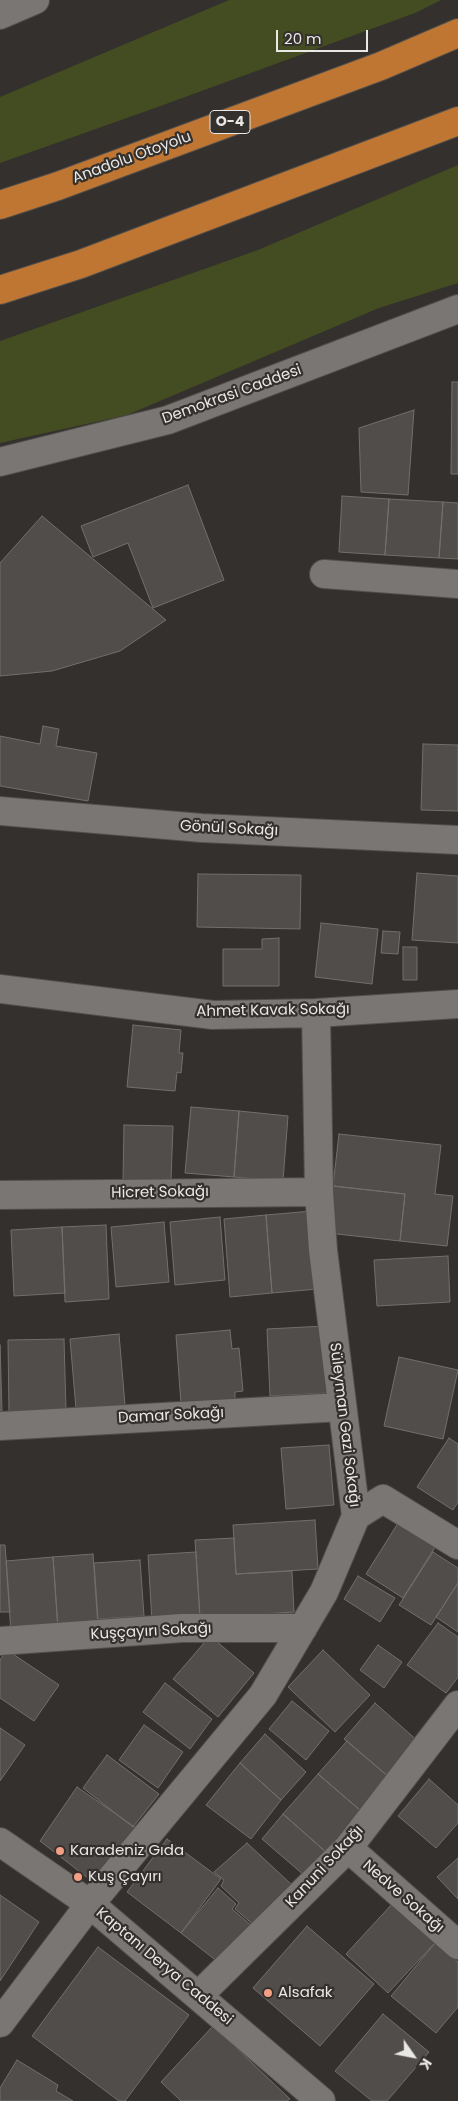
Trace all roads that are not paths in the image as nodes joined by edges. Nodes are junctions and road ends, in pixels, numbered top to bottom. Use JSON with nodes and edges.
{"nodes":[{"id":1,"x":458,"y":33,"type":"edge"},
{"id":2,"x":458,"y":121,"type":"edge"},
{"id":3,"x":0,"y":205,"type":"edge"},
{"id":4,"x":0,"y":290,"type":"edge"},
{"id":5,"x":458,"y":309,"type":"edge"},
{"id":6,"x":0,"y":462,"type":"edge"},
{"id":7,"x":324,"y":574,"type":"dead end"},
{"id":8,"x":458,"y":584,"type":"edge"},
{"id":9,"x":0,"y":811,"type":"edge"},
{"id":10,"x":458,"y":840,"type":"edge"},
{"id":11,"x":0,"y":989,"type":"edge"},
{"id":12,"x":458,"y":1004,"type":"edge"},
{"id":13,"x":316,"y":1013,"type":"junction"},
{"id":14,"x":320,"y":1192,"type":"junction"},
{"id":15,"x":0,"y":1195,"type":"edge"},
{"id":16,"x":342,"y":1407,"type":"junction"},
{"id":17,"x":0,"y":1426,"type":"edge"},
{"id":18,"x":356,"y":1516,"type":"junction"},
{"id":19,"x":458,"y":1544,"type":"edge"},
{"id":20,"x":303,"y":1628,"type":"junction"},
{"id":21,"x":0,"y":1642,"type":"edge"},
{"id":22,"x":458,"y":1705,"type":"edge"},
{"id":23,"x":0,"y":1842,"type":"edge"},
{"id":24,"x":348,"y":1848,"type":"junction"},
{"id":25,"x":90,"y":1904,"type":"junction"},
{"id":26,"x":458,"y":1945,"type":"edge"},
{"id":27,"x":199,"y":1995,"type":"junction"},
{"id":28,"x":0,"y":2023,"type":"edge"},
{"id":29,"x":321,"y":2101,"type":"edge"}],
"edges":[{"from":1,"to":3,"type":"highway","name":"Anadolu Otoyolu","number":"O-4"},
{"from":2,"to":4,"type":"highway"},
{"from":5,"to":6,"type":"street","name":"Demokrasi Caddesi"},
{"from":7,"to":8,"type":"street"},
{"from":9,"to":10,"type":"street","name":"Gönül Sokağı"},
{"from":11,"to":13,"type":"street","name":"Ahmet Kavak Sokağı"},
{"from":12,"to":13,"type":"street","name":"Ahmet Kavak Sokağı"},
{"from":13,"to":14,"type":"street","name":"Süleyman Gazi Sokağı"},
{"from":14,"to":15,"type":"street","name":"Hicret Sokağı"},
{"from":14,"to":16,"type":"street","name":"Süleyman Gazi Sokağı"},
{"from":16,"to":17,"type":"street","name":"Damar Sokağı"},
{"from":16,"to":18,"type":"street","name":"Süleyman Gazi Sokağı"},
{"from":18,"to":19,"type":"street"},
{"from":18,"to":20,"type":"street","name":"Süleyman Gazi Sokağı"},
{"from":20,"to":21,"type":"street","name":"Kuşçayırı Sokağı"},
{"from":20,"to":25,"type":"street","name":"Süleyman Gazi Sokağı"},
{"from":22,"to":24,"type":"street","name":"Kanuni Sokağı"},
{"from":23,"to":25,"type":"street","name":"Kaptanı Derya Caddesi"},
{"from":24,"to":26,"type":"street","name":"Nedve Sokağı"},
{"from":24,"to":27,"type":"street","name":"Kanuni Sokağı"},
{"from":25,"to":27,"type":"street","name":"Kaptanı Derya Caddesi"},
{"from":25,"to":28,"type":"street","name":"Süleyman Gazi Sokağı"},
{"from":27,"to":29,"type":"street","name":"Kaptanı Derya Caddesi"}]}
